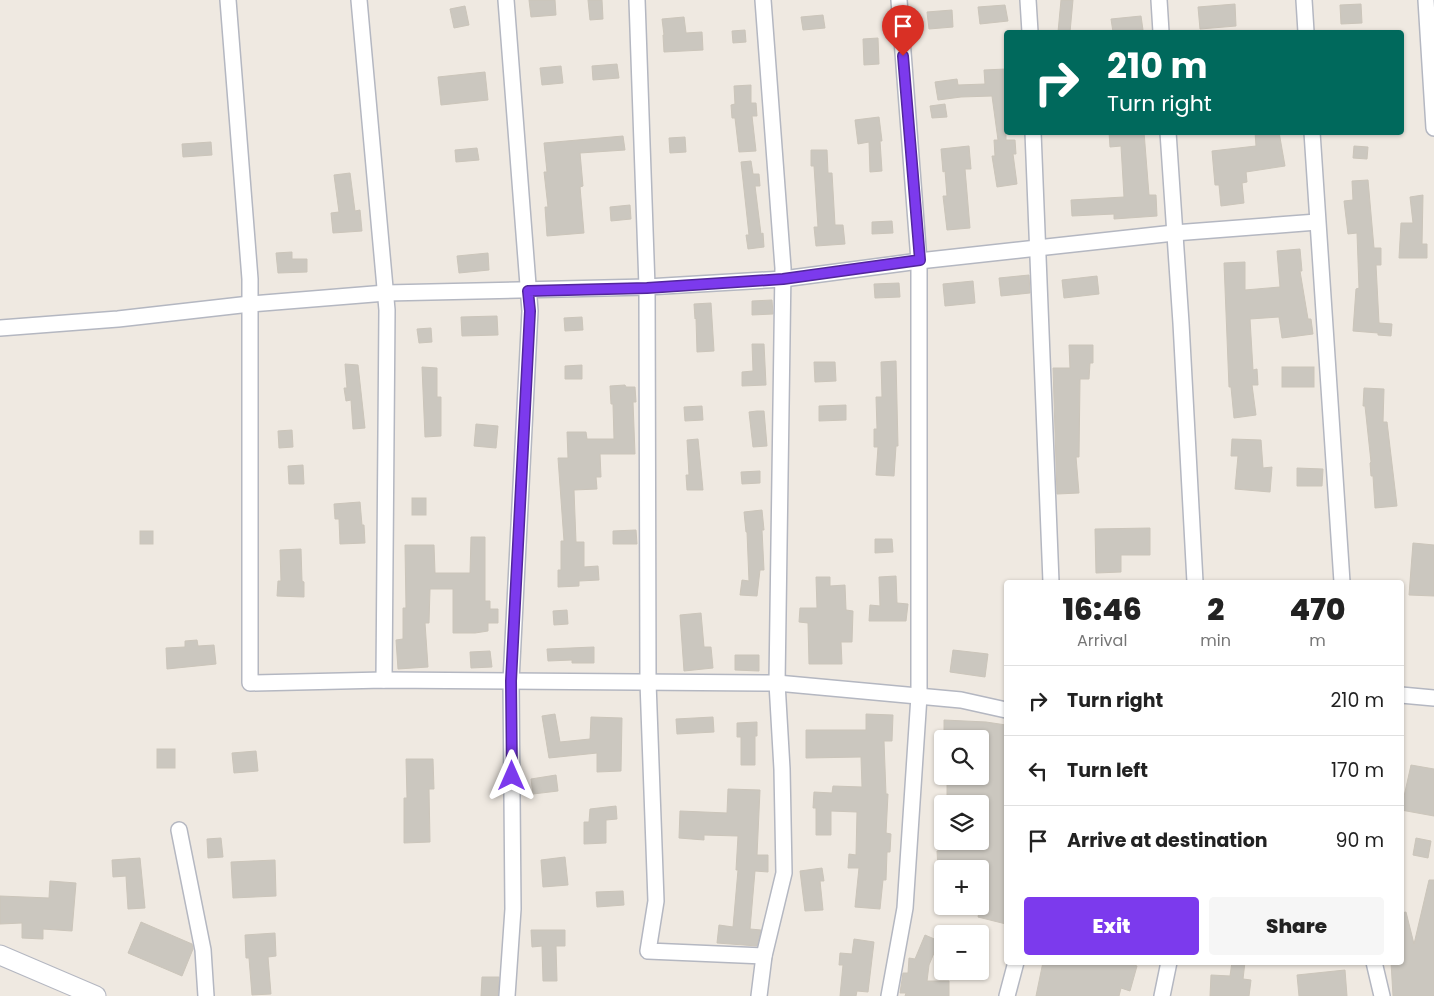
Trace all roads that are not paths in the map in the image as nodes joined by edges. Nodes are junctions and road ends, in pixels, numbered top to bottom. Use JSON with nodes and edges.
{"nodes":[{"id":1,"x":228,"y":0,"type":"edge"},
{"id":2,"x":359,"y":0,"type":"edge"},
{"id":3,"x":506,"y":0,"type":"edge"},
{"id":4,"x":636,"y":0,"type":"edge"},
{"id":5,"x":763,"y":0,"type":"edge"},
{"id":6,"x":899,"y":0,"type":"edge"},
{"id":7,"x":1028,"y":0,"type":"edge"},
{"id":8,"x":1159,"y":0,"type":"edge"},
{"id":9,"x":1304,"y":0,"type":"edge"},
{"id":10,"x":1426,"y":0,"type":"edge"},
{"id":11,"x":1030,"y":30,"type":"edge"},
{"id":12,"x":1161,"y":30,"type":"edge"},
{"id":13,"x":1306,"y":30,"type":"edge"},
{"id":14,"x":1434,"y":128,"type":"edge"},
{"id":15,"x":1033,"y":135,"type":"edge"},
{"id":16,"x":1168,"y":135,"type":"edge"},
{"id":17,"x":1312,"y":135,"type":"edge"},
{"id":18,"x":1317,"y":222,"type":"junction"},
{"id":19,"x":1174,"y":233,"type":"junction"},
{"id":20,"x":1038,"y":248,"type":"junction"},
{"id":21,"x":920,"y":260,"type":"junction"},
{"id":22,"x":783,"y":279,"type":"junction"},
{"id":23,"x":647,"y":288,"type":"junction"},
{"id":24,"x":528,"y":291,"type":"junction"},
{"id":25,"x":386,"y":293,"type":"junction"},
{"id":26,"x":250,"y":304,"type":"junction"},
{"id":27,"x":0,"y":328,"type":"edge"},
{"id":28,"x":1051,"y":580,"type":"edge"},
{"id":29,"x":1195,"y":580,"type":"edge"},
{"id":30,"x":1342,"y":580,"type":"edge"},
{"id":31,"x":384,"y":680,"type":"junction"},
{"id":32,"x":511,"y":681,"type":"junction"},
{"id":33,"x":648,"y":682,"type":"junction"},
{"id":34,"x":777,"y":683,"type":"junction"},
{"id":35,"x":1404,"y":695,"type":"edge"},
{"id":36,"x":919,"y":696,"type":"junction"},
{"id":37,"x":1434,"y":698,"type":"edge"},
{"id":38,"x":1004,"y":710,"type":"edge"},
{"id":39,"x":179,"y":830,"type":"dead end"},
{"id":40,"x":764,"y":956,"type":"junction"},
{"id":41,"x":0,"y":957,"type":"edge"},
{"id":42,"x":1015,"y":965,"type":"edge"},
{"id":43,"x":1168,"y":965,"type":"edge"},
{"id":44,"x":1375,"y":965,"type":"edge"},
{"id":45,"x":96,"y":996,"type":"edge"},
{"id":46,"x":206,"y":996,"type":"edge"},
{"id":47,"x":508,"y":996,"type":"edge"},
{"id":48,"x":759,"y":996,"type":"edge"},
{"id":49,"x":889,"y":996,"type":"edge"},
{"id":50,"x":1007,"y":996,"type":"edge"},
{"id":51,"x":1162,"y":996,"type":"edge"},
{"id":52,"x":1382,"y":996,"type":"edge"}],
"edges":[{"from":1,"to":26,"type":"street"},
{"from":2,"to":25,"type":"street"},
{"from":3,"to":24,"type":"street"},
{"from":4,"to":23,"type":"street"},
{"from":5,"to":22,"type":"street"},
{"from":6,"to":21,"type":"street"},
{"from":7,"to":11,"type":"street"},
{"from":8,"to":12,"type":"street"},
{"from":9,"to":13,"type":"street"},
{"from":10,"to":14,"type":"street"},
{"from":15,"to":20,"type":"street"},
{"from":16,"to":19,"type":"street"},
{"from":17,"to":18,"type":"street"},
{"from":18,"to":19,"type":"street"},
{"from":18,"to":30,"type":"street"},
{"from":19,"to":20,"type":"street"},
{"from":19,"to":29,"type":"street"},
{"from":20,"to":21,"type":"street"},
{"from":20,"to":28,"type":"street"},
{"from":21,"to":22,"type":"street"},
{"from":21,"to":36,"type":"street"},
{"from":22,"to":23,"type":"street"},
{"from":22,"to":34,"type":"street"},
{"from":23,"to":24,"type":"street"},
{"from":23,"to":33,"type":"street"},
{"from":24,"to":25,"type":"street"},
{"from":24,"to":32,"type":"street"},
{"from":25,"to":26,"type":"street"},
{"from":25,"to":31,"type":"street"},
{"from":26,"to":27,"type":"street"},
{"from":26,"to":31,"type":"street"},
{"from":31,"to":32,"type":"street"},
{"from":32,"to":33,"type":"street"},
{"from":32,"to":47,"type":"street"},
{"from":33,"to":34,"type":"street"},
{"from":33,"to":40,"type":"street"},
{"from":34,"to":36,"type":"street"},
{"from":34,"to":40,"type":"street"},
{"from":35,"to":37,"type":"street"},
{"from":36,"to":38,"type":"street"},
{"from":36,"to":49,"type":"street"},
{"from":39,"to":46,"type":"street"},
{"from":40,"to":48,"type":"street"},
{"from":41,"to":45,"type":"street"},
{"from":42,"to":50,"type":"street"},
{"from":43,"to":51,"type":"street"},
{"from":44,"to":52,"type":"street"}]}
